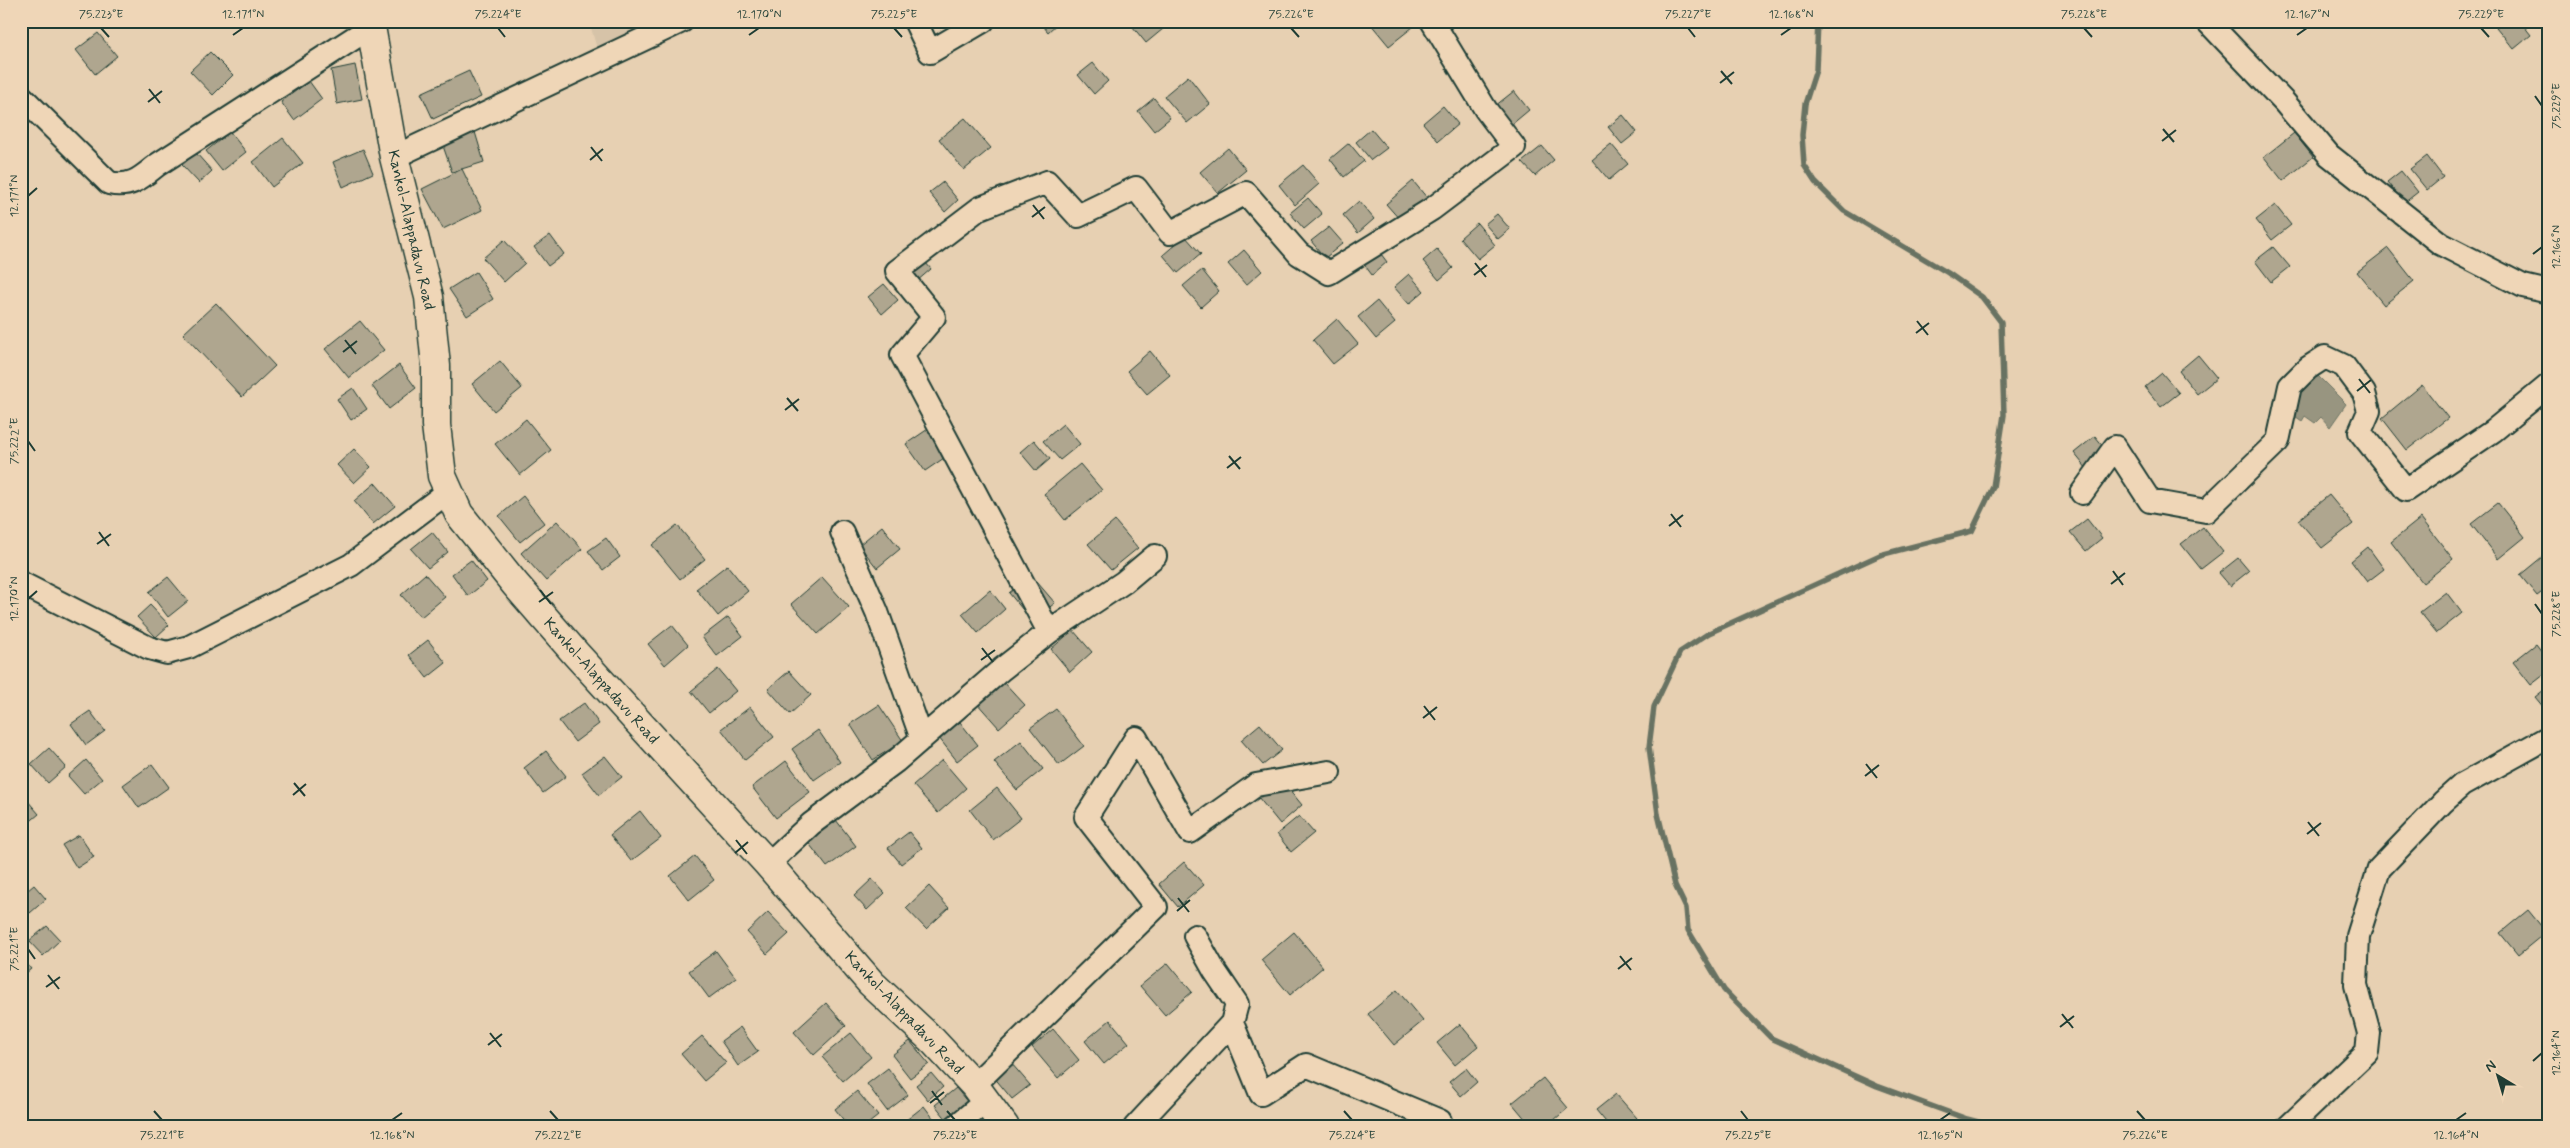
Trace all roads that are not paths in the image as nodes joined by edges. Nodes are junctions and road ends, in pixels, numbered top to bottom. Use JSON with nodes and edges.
{"nodes":[{"id":1,"x":682,"y":21,"type":"edge"},
{"id":2,"x":915,"y":21,"type":"edge"},
{"id":3,"x":983,"y":21,"type":"edge"},
{"id":4,"x":1432,"y":21,"type":"edge"},
{"id":5,"x":2207,"y":21,"type":"edge"},
{"id":6,"x":371,"y":24,"type":"edge"},
{"id":7,"x":21,"y":96,"type":"edge"},
{"id":8,"x":394,"y":157,"type":"junction"},
{"id":9,"x":2549,"y":292,"type":"edge"},
{"id":10,"x":2549,"y":385,"type":"edge"},
{"id":11,"x":449,"y":491,"type":"junction"},
{"id":12,"x":2082,"y":492,"type":"dead end"},
{"id":13,"x":842,"y":532,"type":"dead end"},
{"id":14,"x":1155,"y":556,"type":"dead end"},
{"id":15,"x":21,"y":582,"type":"edge"},
{"id":16,"x":1049,"y":632,"type":"junction"},
{"id":17,"x":2549,"y":737,"type":"edge"},
{"id":18,"x":922,"y":739,"type":"junction"},
{"id":19,"x":1329,"y":772,"type":"dead end"},
{"id":20,"x":768,"y":864,"type":"junction"},
{"id":21,"x":1195,"y":936,"type":"dead end"},
{"id":22,"x":1232,"y":1023,"type":"junction"},
{"id":23,"x":980,"y":1093,"type":"junction"},
{"id":24,"x":1440,"y":1121,"type":"dead end"},
{"id":25,"x":955,"y":1127,"type":"edge"},
{"id":26,"x":1005,"y":1127,"type":"edge"},
{"id":27,"x":1135,"y":1127,"type":"edge"},
{"id":28,"x":2288,"y":1127,"type":"edge"}],
"edges":[{"from":1,"to":8,"type":"street"},
{"from":2,"to":3,"type":"street"},
{"from":4,"to":16,"type":"street"},
{"from":5,"to":9,"type":"street"},
{"from":6,"to":7,"type":"street"},
{"from":6,"to":8,"type":"main road","name":"Kankol-Alappadavu Road"},
{"from":8,"to":11,"type":"main road","name":"Kankol-Alappadavu Road"},
{"from":10,"to":12,"type":"street"},
{"from":11,"to":15,"type":"street"},
{"from":11,"to":20,"type":"main road","name":"Kankol-Alappadavu Road"},
{"from":13,"to":18,"type":"street"},
{"from":14,"to":16,"type":"street"},
{"from":16,"to":18,"type":"street"},
{"from":17,"to":28,"type":"street"},
{"from":18,"to":20,"type":"street"},
{"from":19,"to":23,"type":"street"},
{"from":20,"to":23,"type":"main road","name":"Kankol-Alappadavu Road"},
{"from":21,"to":22,"type":"street"},
{"from":22,"to":24,"type":"street"},
{"from":22,"to":27,"type":"street"},
{"from":23,"to":25,"type":"street"},
{"from":23,"to":26,"type":"main road","name":"Kankol-Alappadavu Road"}]}
